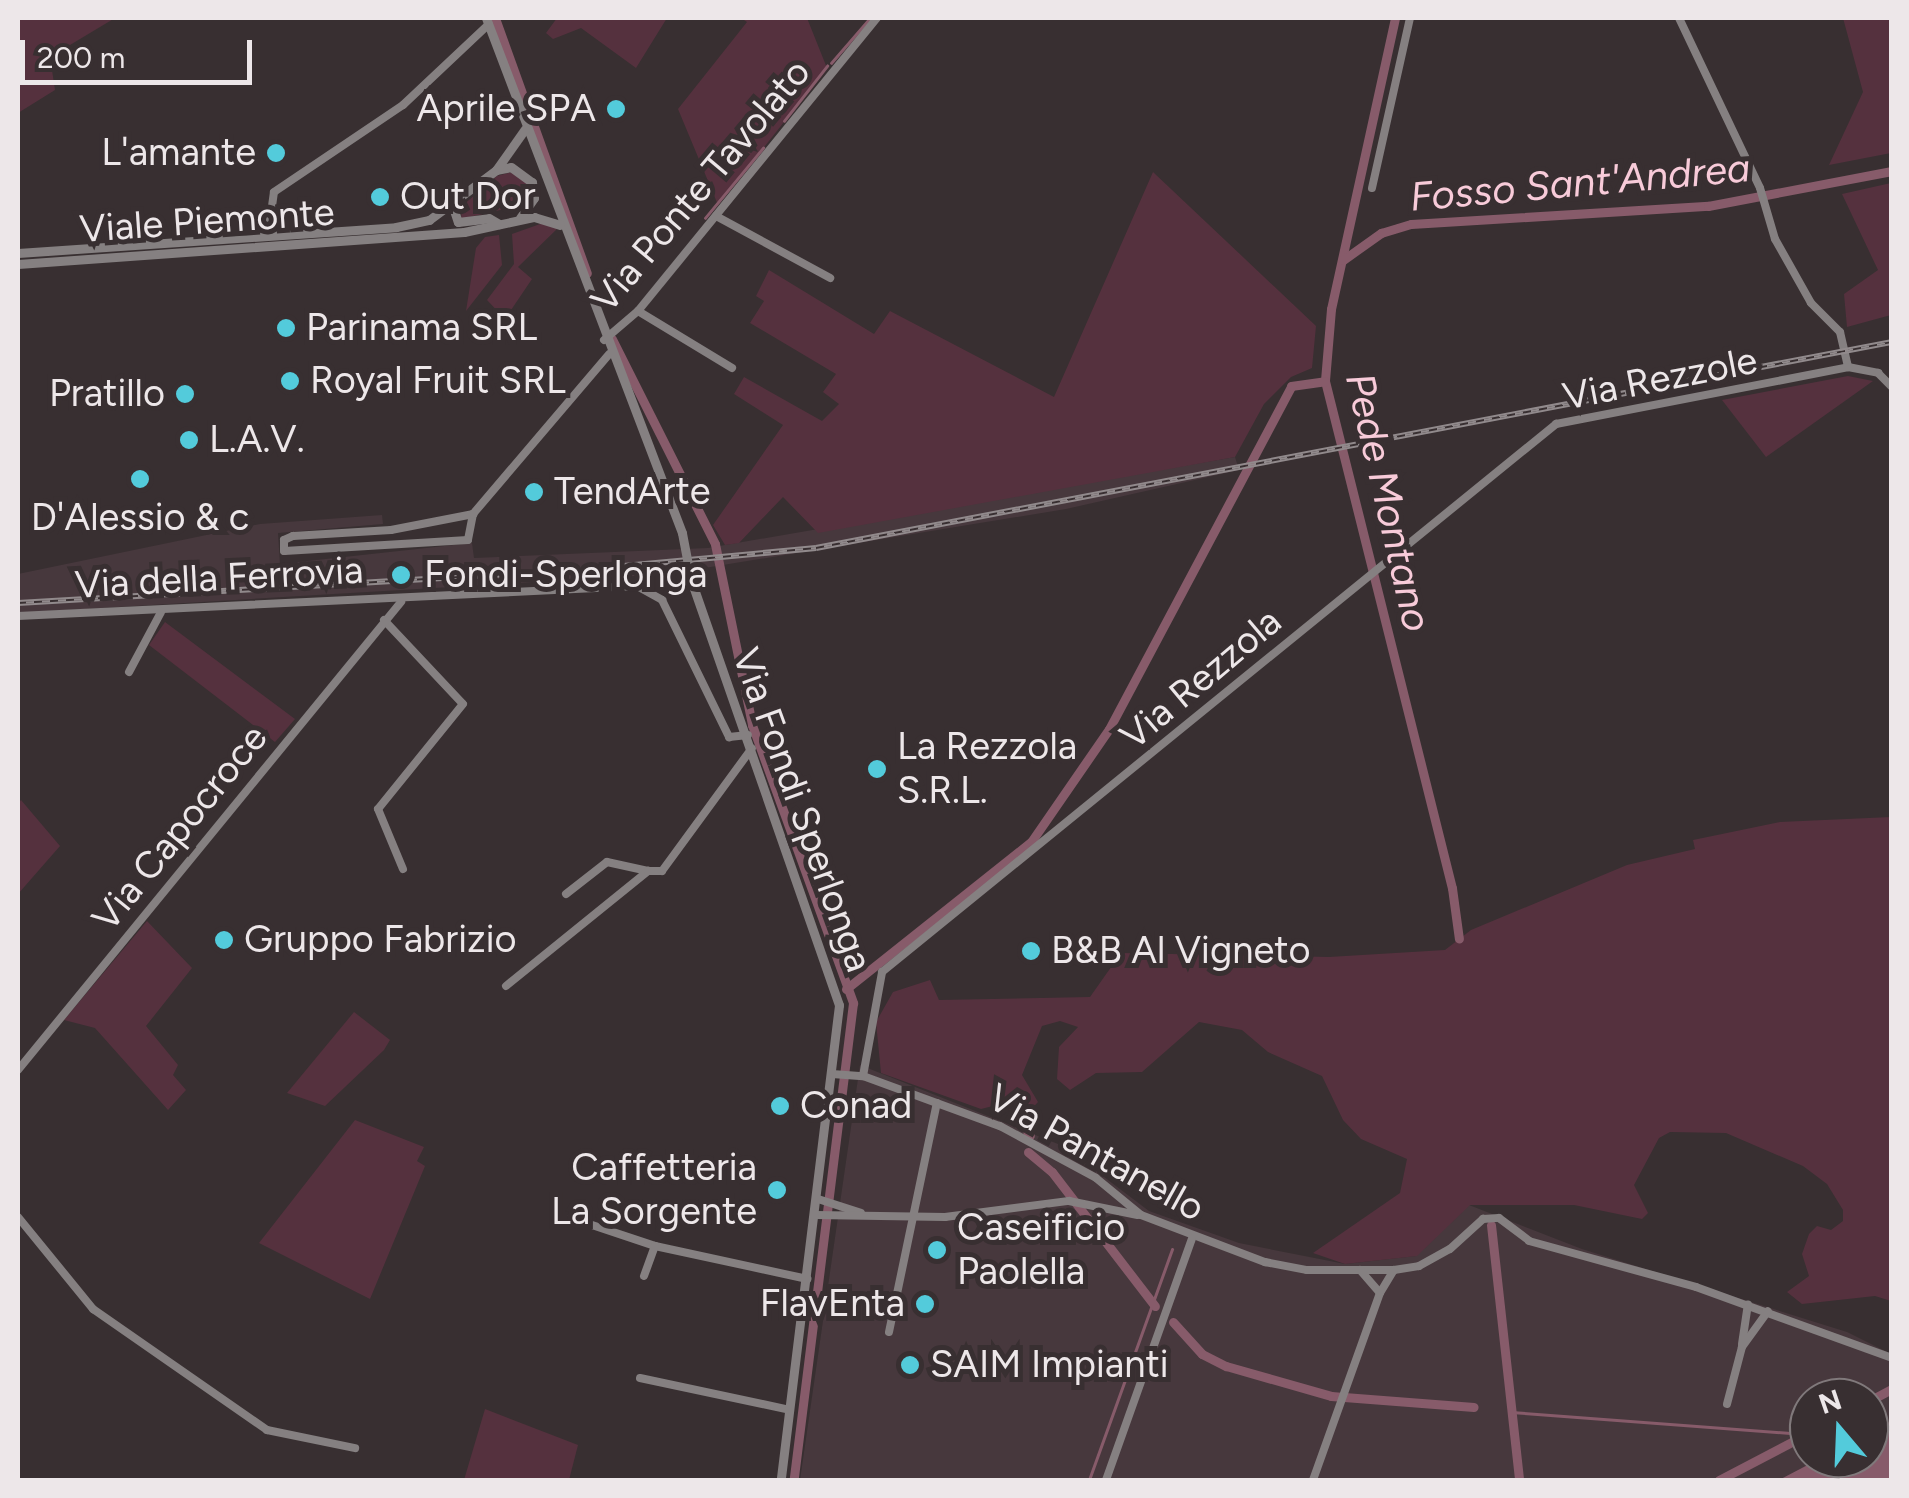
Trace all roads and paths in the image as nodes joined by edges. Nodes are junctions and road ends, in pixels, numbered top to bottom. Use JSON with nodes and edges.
{"nodes":[{"id":1,"x":877,"y":18,"type":"edge"},
{"id":2,"x":1410,"y":18,"type":"edge"},
{"id":3,"x":1678,"y":18,"type":"edge"},
{"id":4,"x":488,"y":21,"type":"edge"},
{"id":5,"x":525,"y":126,"type":"junction"},
{"id":6,"x":510,"y":152,"type":"junction"},
{"id":7,"x":539,"y":162,"type":"junction"},
{"id":8,"x":496,"y":170,"type":"junction"},
{"id":9,"x":1372,"y":188,"type":"dead end"},
{"id":10,"x":552,"y":198,"type":"junction"},
{"id":11,"x":452,"y":204,"type":"junction"},
{"id":12,"x":716,"y":216,"type":"junction"},
{"id":13,"x":534,"y":217,"type":"junction"},
{"id":14,"x":518,"y":220,"type":"junction"},
{"id":15,"x":499,"y":224,"type":"junction"},
{"id":16,"x":562,"y":226,"type":"junction"},
{"id":17,"x":268,"y":235,"type":"junction"},
{"id":18,"x":18,"y":253,"type":"edge"},
{"id":19,"x":18,"y":264,"type":"edge"},
{"id":20,"x":830,"y":278,"type":"dead end"},
{"id":21,"x":638,"y":311,"type":"junction"},
{"id":22,"x":610,"y":337,"type":"junction"},
{"id":23,"x":609,"y":354,"type":"junction"},
{"id":24,"x":1848,"y":367,"type":"junction"},
{"id":25,"x":732,"y":368,"type":"dead end"},
{"id":26,"x":1892,"y":388,"type":"edge"},
{"id":27,"x":473,"y":514,"type":"junction"},
{"id":28,"x":420,"y":526,"type":"junction"},
{"id":29,"x":378,"y":530,"type":"junction"},
{"id":30,"x":421,"y":540,"type":"junction"},
{"id":31,"x":380,"y":544,"type":"junction"},
{"id":32,"x":1357,"y":586,"type":"joint"},
{"id":33,"x":400,"y":602,"type":"junction"},
{"id":34,"x":161,"y":612,"type":"junction"},
{"id":35,"x":18,"y":616,"type":"edge"},
{"id":36,"x":384,"y":620,"type":"junction"},
{"id":37,"x":129,"y":672,"type":"dead end"},
{"id":38,"x":748,"y":736,"type":"junction"},
{"id":39,"x":752,"y":748,"type":"junction"},
{"id":40,"x":403,"y":869,"type":"dead end"},
{"id":41,"x":648,"y":871,"type":"junction"},
{"id":42,"x":566,"y":894,"type":"dead end"},
{"id":43,"x":506,"y":986,"type":"dead end"},
{"id":44,"x":18,"y":1070,"type":"edge"},
{"id":45,"x":836,"y":1074,"type":"junction"},
{"id":46,"x":860,"y":1076,"type":"junction"},
{"id":47,"x":937,"y":1103,"type":"junction"},
{"id":48,"x":823,"y":1200,"type":"junction"},
{"id":49,"x":864,"y":1214,"type":"junction"},
{"id":50,"x":1141,"y":1215,"type":"junction"},
{"id":51,"x":820,"y":1216,"type":"junction"},
{"id":52,"x":18,"y":1217,"type":"edge"},
{"id":53,"x":910,"y":1217,"type":"junction"},
{"id":54,"x":572,"y":1218,"type":"dead end"},
{"id":55,"x":1192,"y":1238,"type":"junction"},
{"id":56,"x":654,"y":1246,"type":"junction"},
{"id":57,"x":1360,"y":1270,"type":"junction"},
{"id":58,"x":1394,"y":1270,"type":"junction"},
{"id":59,"x":644,"y":1276,"type":"dead end"},
{"id":60,"x":807,"y":1279,"type":"junction"},
{"id":61,"x":1380,"y":1293,"type":"junction"},
{"id":62,"x":1748,"y":1304,"type":"junction"},
{"id":63,"x":1768,"y":1310,"type":"junction"},
{"id":64,"x":890,"y":1332,"type":"dead end"},
{"id":65,"x":1742,"y":1347,"type":"junction"},
{"id":66,"x":1892,"y":1358,"type":"edge"},
{"id":67,"x":640,"y":1378,"type":"dead end"},
{"id":68,"x":1727,"y":1404,"type":"dead end"},
{"id":69,"x":790,"y":1410,"type":"junction"},
{"id":70,"x":355,"y":1448,"type":"dead end"},
{"id":71,"x":781,"y":1480,"type":"edge"},
{"id":72,"x":1106,"y":1480,"type":"edge"},
{"id":73,"x":1313,"y":1480,"type":"edge"}],
"edges":[{"from":1,"to":12,"type":"street","name":"Via Ponte Tavolato"},
{"from":2,"to":9,"type":"street"},
{"from":3,"to":24,"type":"street"},
{"from":4,"to":5,"type":"street","name":"Via Fondi Sperlonga"},
{"from":4,"to":17,"type":"street"},
{"from":5,"to":6,"type":"street","name":"Viale Piemonte"},
{"from":5,"to":7,"type":"street","name":"Via Fondi Sperlonga"},
{"from":6,"to":7,"type":"street"},
{"from":6,"to":8,"type":"street","name":"Viale Piemonte"},
{"from":7,"to":10,"type":"street","name":"Via Fondi Sperlonga"},
{"from":8,"to":11,"type":"street","name":"Viale Piemonte"},
{"from":8,"to":14,"type":"street"},
{"from":10,"to":13,"type":"street"},
{"from":10,"to":16,"type":"street","name":"Via Fondi Sperlonga"},
{"from":11,"to":15,"type":"street"},
{"from":11,"to":17,"type":"street","name":"Viale Piemonte"},
{"from":12,"to":20,"type":"street"},
{"from":12,"to":21,"type":"street","name":"Via Ponte Tavolato"},
{"from":13,"to":14,"type":"street","name":"Viale Piemonte"},
{"from":13,"to":16,"type":"street"},
{"from":14,"to":15,"type":"street","name":"Viale Piemonte"},
{"from":15,"to":19,"type":"street","name":"Viale Piemonte"},
{"from":16,"to":22,"type":"street","name":"Via Fondi Sperlonga"},
{"from":17,"to":18,"type":"street","name":"Viale Piemonte"},
{"from":21,"to":22,"type":"street","name":"Via Ponte Tavolato"},
{"from":21,"to":25,"type":"street"},
{"from":22,"to":23,"type":"street","name":"Via Fondi Sperlonga"},
{"from":23,"to":27,"type":"street"},
{"from":23,"to":38,"type":"street","name":"Via Fondi Sperlonga","bridge":true},
{"from":24,"to":26,"type":"street"},
{"from":24,"to":32,"type":"street","name":"Via Rezzole"},
{"from":27,"to":28,"type":"street"},
{"from":27,"to":30,"type":"street"},
{"from":28,"to":29,"type":"street"},
{"from":28,"to":30,"type":"street"},
{"from":29,"to":31,"type":"street"},
{"from":29,"to":31,"type":"street"},
{"from":30,"to":31,"type":"street"},
{"from":32,"to":46,"type":"street","name":"Via Rezzola"},
{"from":33,"to":34,"type":"street","name":"Via della Ferrovia"},
{"from":33,"to":36,"type":"street","name":"Via Capocroce"},
{"from":33,"to":38,"type":"street","name":"Via della Ferrovia"},
{"from":34,"to":35,"type":"street","name":"Via della Ferrovia"},
{"from":34,"to":37,"type":"street"},
{"from":36,"to":40,"type":"street"},
{"from":36,"to":44,"type":"street","name":"Via Capocroce"},
{"from":38,"to":39,"type":"street","name":"Via Fondi Sperlonga"},
{"from":39,"to":41,"type":"street"},
{"from":39,"to":45,"type":"street","name":"Via Fondi Sperlonga"},
{"from":41,"to":42,"type":"street"},
{"from":41,"to":43,"type":"street"},
{"from":45,"to":46,"type":"street","name":"Via Pantanello"},
{"from":45,"to":48,"type":"street","name":"Via Fondi Sperlonga"},
{"from":46,"to":47,"type":"street","name":"Via Pantanello"},
{"from":47,"to":50,"type":"street","name":"Via Pantanello"},
{"from":47,"to":53,"type":"street"},
{"from":48,"to":49,"type":"street"},
{"from":48,"to":51,"type":"street","name":"Via Fondi Sperlonga"},
{"from":49,"to":51,"type":"street"},
{"from":49,"to":53,"type":"street"},
{"from":50,"to":53,"type":"street"},
{"from":50,"to":55,"type":"street","name":"Via Pantanello"},
{"from":51,"to":60,"type":"street","name":"Via Fondi Sperlonga"},
{"from":52,"to":70,"type":"street"},
{"from":53,"to":64,"type":"street"},
{"from":54,"to":56,"type":"street"},
{"from":55,"to":57,"type":"street","name":"Via Pantanello"},
{"from":55,"to":72,"type":"street"},
{"from":56,"to":59,"type":"street"},
{"from":56,"to":60,"type":"street"},
{"from":57,"to":58,"type":"street","name":"Via Pantanello"},
{"from":57,"to":61,"type":"street"},
{"from":58,"to":61,"type":"street"},
{"from":58,"to":62,"type":"street","name":"Via Pantanello"},
{"from":60,"to":69,"type":"street","name":"Via Fondi Sperlonga"},
{"from":61,"to":73,"type":"street"},
{"from":62,"to":63,"type":"street","name":"Via Pantanello"},
{"from":62,"to":65,"type":"street"},
{"from":63,"to":65,"type":"street"},
{"from":63,"to":66,"type":"street","name":"Via Pantanello"},
{"from":65,"to":68,"type":"street"},
{"from":67,"to":69,"type":"street"},
{"from":69,"to":71,"type":"street","name":"Via Fondi Sperlonga"}]}
